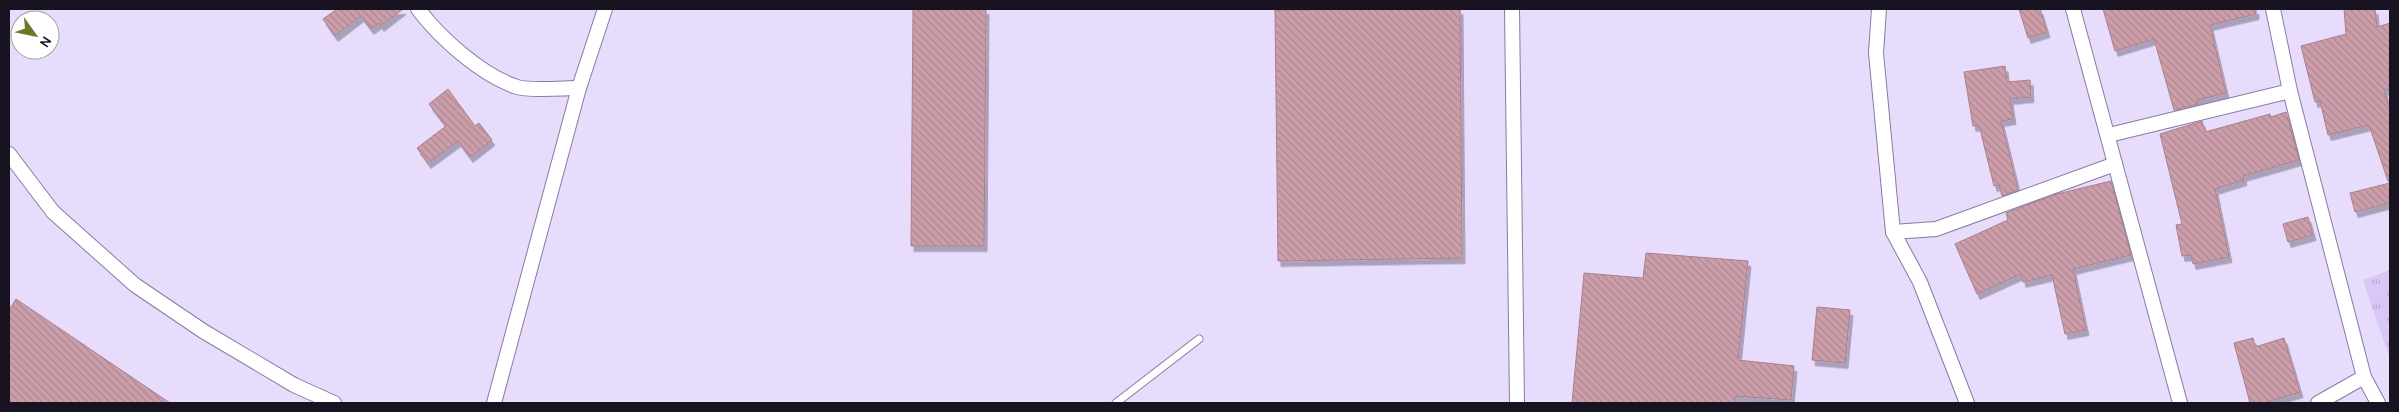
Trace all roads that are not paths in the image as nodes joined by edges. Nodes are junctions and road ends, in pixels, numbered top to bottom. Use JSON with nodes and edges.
{"nodes":[{"id":1,"x":418,"y":9,"type":"edge"},
{"id":2,"x":605,"y":9,"type":"edge"},
{"id":3,"x":1512,"y":9,"type":"edge"},
{"id":4,"x":1879,"y":9,"type":"edge"},
{"id":5,"x":2074,"y":9,"type":"edge"},
{"id":6,"x":2273,"y":9,"type":"edge"},
{"id":7,"x":578,"y":88,"type":"junction"},
{"id":8,"x":2290,"y":91,"type":"junction"},
{"id":9,"x":2109,"y":135,"type":"junction"},
{"id":10,"x":9,"y":154,"type":"edge"},
{"id":11,"x":2115,"y":164,"type":"junction"},
{"id":12,"x":1893,"y":232,"type":"junction"},
{"id":13,"x":1199,"y":339,"type":"dead end"},
{"id":14,"x":2364,"y":378,"type":"junction"},
{"id":15,"x":334,"y":403,"type":"edge"},
{"id":16,"x":494,"y":403,"type":"edge"},
{"id":17,"x":1116,"y":403,"type":"edge"},
{"id":18,"x":1517,"y":403,"type":"edge"},
{"id":19,"x":1967,"y":403,"type":"edge"},
{"id":20,"x":2180,"y":403,"type":"edge"},
{"id":21,"x":2318,"y":403,"type":"edge"},
{"id":22,"x":2378,"y":403,"type":"edge"}],
"edges":[{"from":1,"to":7,"type":"street"},
{"from":2,"to":7,"type":"street"},
{"from":3,"to":18,"type":"street"},
{"from":4,"to":12,"type":"street"},
{"from":5,"to":9,"type":"street"},
{"from":6,"to":8,"type":"street"},
{"from":7,"to":16,"type":"street"},
{"from":8,"to":9,"type":"street"},
{"from":8,"to":14,"type":"street"},
{"from":9,"to":11,"type":"street"},
{"from":10,"to":15,"type":"street"},
{"from":11,"to":12,"type":"street"},
{"from":11,"to":20,"type":"street"},
{"from":12,"to":19,"type":"street"},
{"from":13,"to":17,"type":"lane"},
{"from":14,"to":21,"type":"street"},
{"from":14,"to":22,"type":"street"}]}
